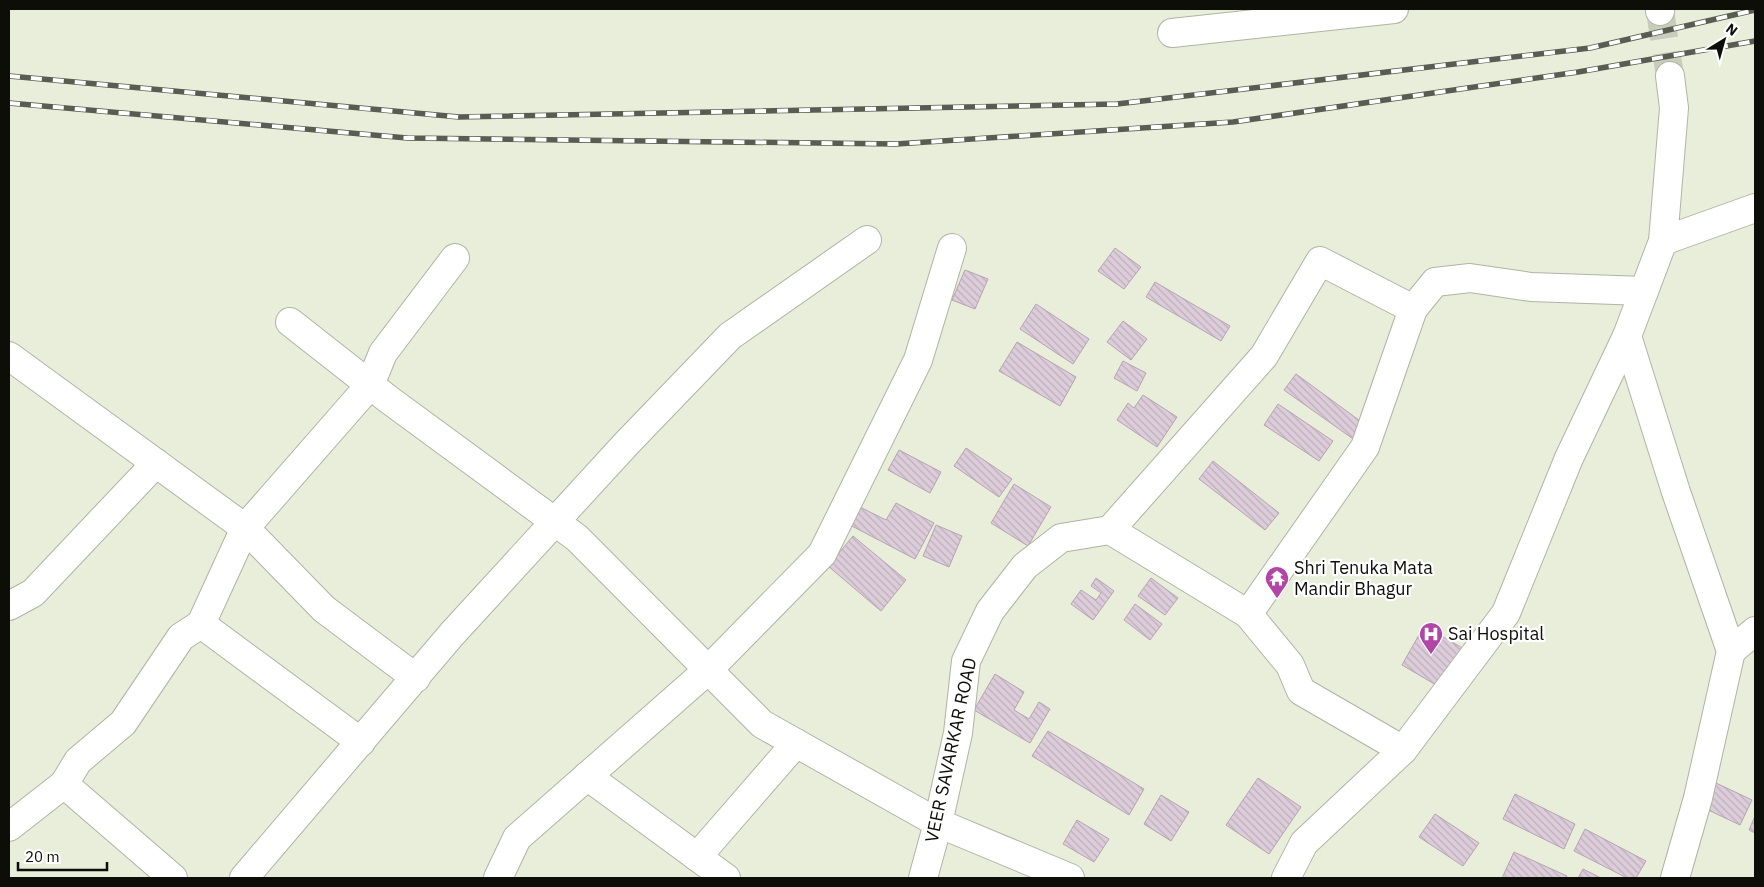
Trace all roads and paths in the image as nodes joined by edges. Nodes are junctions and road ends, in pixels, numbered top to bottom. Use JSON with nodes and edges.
{"nodes":[{"id":1,"x":1394,"y":9,"type":"edge"},
{"id":2,"x":1362,"y":10,"type":"edge"},
{"id":3,"x":1172,"y":32,"type":"dead end"},
{"id":4,"x":1670,"y":76,"type":"tunnel mouth"},
{"id":5,"x":1755,"y":208,"type":"edge"},
{"id":6,"x":868,"y":240,"type":"dead end"},
{"id":7,"x":1662,"y":241,"type":"junction"},
{"id":8,"x":952,"y":248,"type":"dead end"},
{"id":9,"x":455,"y":258,"type":"dead end"},
{"id":10,"x":1644,"y":291,"type":"junction"},
{"id":11,"x":1413,"y":309,"type":"junction"},
{"id":12,"x":290,"y":322,"type":"dead end"},
{"id":13,"x":1626,"y":336,"type":"junction"},
{"id":14,"x":9,"y":356,"type":"edge"},
{"id":15,"x":370,"y":385,"type":"junction"},
{"id":16,"x":156,"y":463,"type":"junction"},
{"id":17,"x":555,"y":522,"type":"junction"},
{"id":18,"x":245,"y":528,"type":"junction"},
{"id":19,"x":1110,"y":530,"type":"junction"},
{"id":20,"x":9,"y":606,"type":"edge"},
{"id":21,"x":1248,"y":614,"type":"junction"},
{"id":22,"x":201,"y":624,"type":"junction"},
{"id":23,"x":1755,"y":631,"type":"edge"},
{"id":24,"x":1731,"y":651,"type":"junction"},
{"id":25,"x":708,"y":670,"type":"junction"},
{"id":26,"x":416,"y":678,"type":"junction"},
{"id":27,"x":361,"y":742,"type":"junction"},
{"id":28,"x":796,"y":743,"type":"junction"},
{"id":29,"x":1403,"y":750,"type":"junction"},
{"id":30,"x":587,"y":776,"type":"junction"},
{"id":31,"x":64,"y":784,"type":"junction"},
{"id":32,"x":938,"y":823,"type":"junction"},
{"id":33,"x":9,"y":827,"type":"edge"},
{"id":34,"x":697,"y":857,"type":"junction"},
{"id":35,"x":173,"y":878,"type":"edge"},
{"id":36,"x":244,"y":878,"type":"edge"},
{"id":37,"x":498,"y":878,"type":"edge"},
{"id":38,"x":726,"y":878,"type":"edge"},
{"id":39,"x":922,"y":878,"type":"edge"},
{"id":40,"x":1070,"y":878,"type":"edge"},
{"id":41,"x":1286,"y":878,"type":"edge"},
{"id":42,"x":1675,"y":878,"type":"edge"}],
"edges":[{"from":1,"to":2,"type":"street"},
{"from":2,"to":3,"type":"street"},
{"from":4,"to":7,"type":"street"},
{"from":5,"to":7,"type":"street"},
{"from":6,"to":17,"type":"street"},
{"from":7,"to":10,"type":"street"},
{"from":8,"to":25,"type":"street"},
{"from":9,"to":15,"type":"street"},
{"from":10,"to":11,"type":"street"},
{"from":10,"to":13,"type":"street"},
{"from":11,"to":19,"type":"street"},
{"from":11,"to":21,"type":"street"},
{"from":12,"to":15,"type":"street"},
{"from":13,"to":24,"type":"street"},
{"from":13,"to":29,"type":"street"},
{"from":14,"to":16,"type":"street"},
{"from":15,"to":17,"type":"street"},
{"from":15,"to":18,"type":"street"},
{"from":16,"to":18,"type":"street"},
{"from":16,"to":20,"type":"street"},
{"from":17,"to":25,"type":"street"},
{"from":17,"to":26,"type":"street"},
{"from":18,"to":22,"type":"street"},
{"from":18,"to":26,"type":"street"},
{"from":19,"to":21,"type":"street"},
{"from":19,"to":32,"type":"street","name":"VEER SAVARKAR ROAD"},
{"from":21,"to":29,"type":"street"},
{"from":22,"to":27,"type":"street"},
{"from":22,"to":31,"type":"street"},
{"from":23,"to":24,"type":"street"},
{"from":24,"to":42,"type":"street"},
{"from":25,"to":28,"type":"street"},
{"from":25,"to":30,"type":"street"},
{"from":26,"to":27,"type":"street"},
{"from":27,"to":36,"type":"street"},
{"from":28,"to":32,"type":"street"},
{"from":28,"to":34,"type":"street"},
{"from":29,"to":41,"type":"street"},
{"from":30,"to":34,"type":"street"},
{"from":30,"to":37,"type":"street"},
{"from":31,"to":33,"type":"street"},
{"from":31,"to":35,"type":"street"},
{"from":32,"to":39,"type":"street","name":"VEER SAVARKAR ROAD"},
{"from":32,"to":40,"type":"street"},
{"from":34,"to":38,"type":"street"}]}
